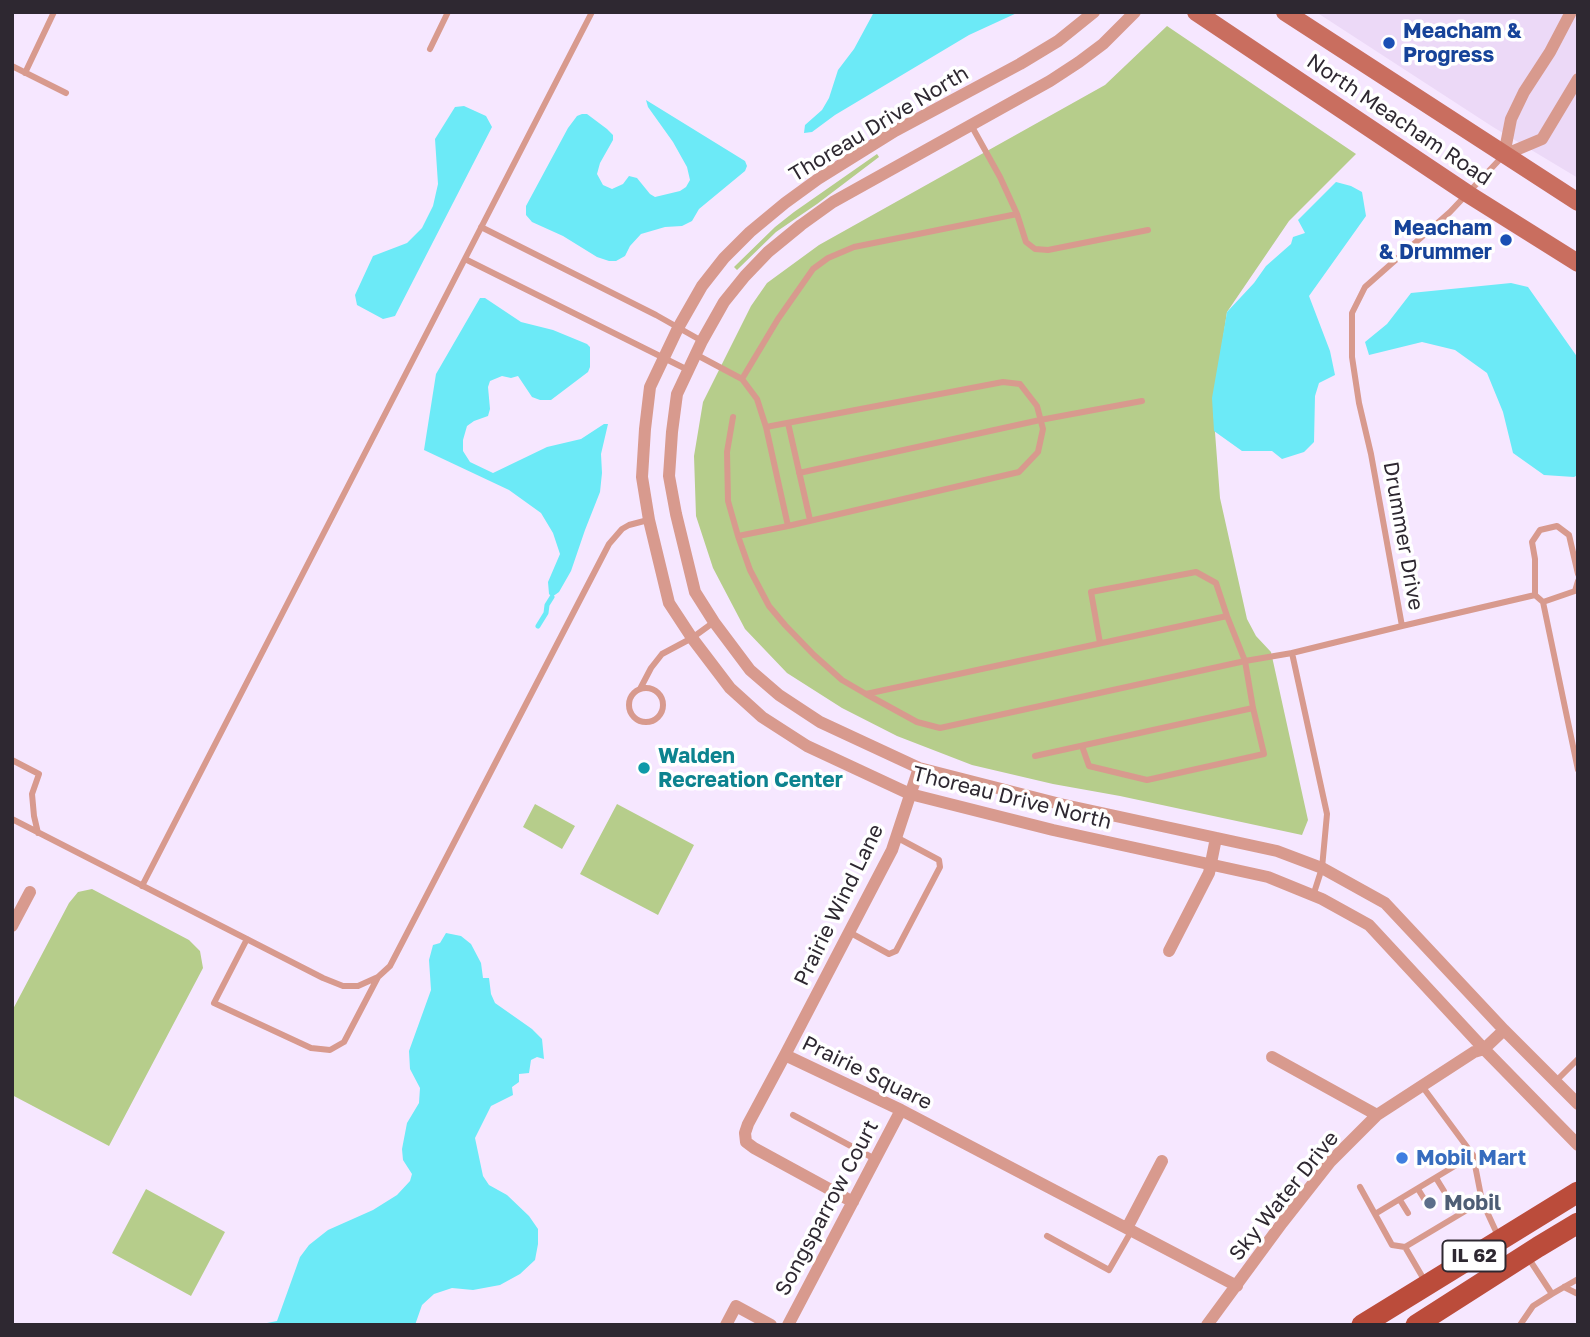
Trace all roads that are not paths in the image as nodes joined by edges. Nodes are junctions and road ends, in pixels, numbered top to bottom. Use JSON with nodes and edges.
{"nodes":[{"id":1,"x":54,"y":12,"type":"edge"},
{"id":2,"x":449,"y":12,"type":"edge"},
{"id":3,"x":592,"y":12,"type":"edge"},
{"id":4,"x":1094,"y":12,"type":"edge"},
{"id":5,"x":1135,"y":12,"type":"edge"},
{"id":6,"x":1196,"y":12,"type":"edge"},
{"id":7,"x":1285,"y":12,"type":"edge"},
{"id":8,"x":1571,"y":12,"type":"edge"},
{"id":9,"x":430,"y":49,"type":"dead end"},
{"id":10,"x":12,"y":66,"type":"edge"},
{"id":11,"x":25,"y":72,"type":"junction"},
{"id":12,"x":1578,"y":79,"type":"edge"},
{"id":13,"x":66,"y":93,"type":"dead end"},
{"id":14,"x":971,"y":125,"type":"junction"},
{"id":15,"x":1504,"y":155,"type":"junction"},
{"id":16,"x":1468,"y":194,"type":"junction"},
{"id":17,"x":1578,"y":202,"type":"edge"},
{"id":18,"x":1017,"y":214,"type":"junction"},
{"id":19,"x":481,"y":227,"type":"junction"},
{"id":20,"x":1148,"y":230,"type":"dead end"},
{"id":21,"x":465,"y":259,"type":"junction"},
{"id":22,"x":1578,"y":263,"type":"edge"},
{"id":23,"x":678,"y":328,"type":"junction"},
{"id":24,"x":702,"y":341,"type":"junction"},
{"id":25,"x":695,"y":354,"type":"junction"},
{"id":26,"x":664,"y":358,"type":"junction"},
{"id":27,"x":688,"y":370,"type":"junction"},
{"id":28,"x":742,"y":379,"type":"junction"},
{"id":29,"x":1142,"y":401,"type":"dead end"},
{"id":30,"x":733,"y":417,"type":"dead end"},
{"id":31,"x":1040,"y":420,"type":"junction"},
{"id":32,"x":788,"y":423,"type":"junction"},
{"id":33,"x":766,"y":427,"type":"junction"},
{"id":34,"x":799,"y":473,"type":"junction"},
{"id":35,"x":649,"y":520,"type":"junction"},
{"id":36,"x":810,"y":520,"type":"junction"},
{"id":37,"x":788,"y":526,"type":"junction"},
{"id":38,"x":738,"y":536,"type":"junction"},
{"id":39,"x":1578,"y":574,"type":"edge"},
{"id":40,"x":1578,"y":581,"type":"edge"},
{"id":41,"x":1535,"y":595,"type":"junction"},
{"id":42,"x":1542,"y":602,"type":"junction"},
{"id":43,"x":1227,"y":616,"type":"junction"},
{"id":44,"x":714,"y":622,"type":"junction"},
{"id":45,"x":1402,"y":626,"type":"junction"},
{"id":46,"x":692,"y":638,"type":"junction"},
{"id":47,"x":1100,"y":643,"type":"junction"},
{"id":48,"x":1292,"y":653,"type":"junction"},
{"id":49,"x":1245,"y":661,"type":"junction"},
{"id":50,"x":640,"y":689,"type":"junction"},
{"id":51,"x":866,"y":694,"type":"junction"},
{"id":52,"x":1253,"y":708,"type":"junction"},
{"id":53,"x":1083,"y":746,"type":"junction"},
{"id":54,"x":1035,"y":756,"type":"dead end"},
{"id":55,"x":12,"y":760,"type":"edge"},
{"id":56,"x":919,"y":768,"type":"junction"},
{"id":57,"x":1578,"y":769,"type":"edge"},
{"id":58,"x":909,"y":794,"type":"junction"},
{"id":59,"x":12,"y":819,"type":"edge"},
{"id":60,"x":38,"y":833,"type":"junction"},
{"id":61,"x":896,"y":837,"type":"junction"},
{"id":62,"x":1216,"y":838,"type":"junction"},
{"id":63,"x":1210,"y":865,"type":"junction"},
{"id":64,"x":1322,"y":868,"type":"junction"},
{"id":65,"x":142,"y":887,"type":"junction"},
{"id":66,"x":30,"y":892,"type":"dead end"},
{"id":67,"x":1313,"y":895,"type":"junction"},
{"id":68,"x":12,"y":926,"type":"edge"},
{"id":69,"x":849,"y":932,"type":"junction"},
{"id":70,"x":247,"y":939,"type":"junction"},
{"id":71,"x":1170,"y":951,"type":"dead end"},
{"id":72,"x":378,"y":977,"type":"junction"},
{"id":73,"x":1504,"y":1030,"type":"junction"},
{"id":74,"x":1484,"y":1049,"type":"junction"},
{"id":75,"x":785,"y":1055,"type":"junction"},
{"id":76,"x":1272,"y":1057,"type":"dead end"},
{"id":77,"x":1578,"y":1059,"type":"edge"},
{"id":78,"x":1555,"y":1082,"type":"junction"},
{"id":79,"x":1422,"y":1086,"type":"junction"},
{"id":80,"x":1578,"y":1104,"type":"edge"},
{"id":81,"x":901,"y":1110,"type":"junction"},
{"id":82,"x":793,"y":1115,"type":"dead end"},
{"id":83,"x":1377,"y":1115,"type":"junction"},
{"id":84,"x":1578,"y":1145,"type":"edge"},
{"id":85,"x":1473,"y":1155,"type":"junction"},
{"id":86,"x":875,"y":1158,"type":"junction"},
{"id":87,"x":1162,"y":1161,"type":"dead end"},
{"id":88,"x":1436,"y":1178,"type":"junction"},
{"id":89,"x":1360,"y":1187,"type":"dead end"},
{"id":90,"x":1418,"y":1189,"type":"junction"},
{"id":91,"x":1444,"y":1191,"type":"dead end"},
{"id":92,"x":1578,"y":1192,"type":"edge"},
{"id":93,"x":1399,"y":1200,"type":"junction"},
{"id":94,"x":1482,"y":1201,"type":"junction"},
{"id":95,"x":853,"y":1202,"type":"junction"},
{"id":96,"x":1426,"y":1202,"type":"dead end"},
{"id":97,"x":1454,"y":1207,"type":"dead end"},
{"id":98,"x":1408,"y":1213,"type":"dead end"},
{"id":99,"x":1375,"y":1214,"type":"junction"},
{"id":100,"x":1459,"y":1214,"type":"junction"},
{"id":101,"x":1436,"y":1218,"type":"dead end"},
{"id":102,"x":1578,"y":1223,"type":"edge"},
{"id":103,"x":1441,"y":1226,"type":"junction"},
{"id":104,"x":1130,"y":1229,"type":"junction"},
{"id":105,"x":1418,"y":1229,"type":"dead end"},
{"id":106,"x":1047,"y":1236,"type":"dead end"},
{"id":107,"x":1423,"y":1236,"type":"junction"},
{"id":108,"x":1500,"y":1240,"type":"junction"},
{"id":109,"x":1405,"y":1247,"type":"junction"},
{"id":110,"x":1526,"y":1254,"type":"junction"},
{"id":111,"x":1578,"y":1279,"type":"edge"},
{"id":112,"x":1427,"y":1284,"type":"junction"},
{"id":113,"x":1237,"y":1286,"type":"junction"},
{"id":114,"x":1564,"y":1287,"type":"junction"},
{"id":115,"x":1552,"y":1294,"type":"junction"},
{"id":116,"x":1578,"y":1294,"type":"edge"},
{"id":117,"x":726,"y":1325,"type":"edge"},
{"id":118,"x":771,"y":1325,"type":"edge"},
{"id":119,"x":788,"y":1325,"type":"edge"},
{"id":120,"x":1207,"y":1325,"type":"edge"},
{"id":121,"x":1362,"y":1325,"type":"edge"},
{"id":122,"x":1416,"y":1325,"type":"edge"},
{"id":123,"x":1520,"y":1325,"type":"edge"}],
"edges":[{"from":1,"to":11,"type":"lane"},
{"from":2,"to":9,"type":"lane"},
{"from":3,"to":19,"type":"lane"},
{"from":4,"to":23,"type":"street","name":"Thoreau Drive North"},
{"from":5,"to":14,"type":"street","name":"Thoreau Drive North"},
{"from":6,"to":16,"type":"main road","name":"North Meacham Road"},
{"from":7,"to":15,"type":"main road","name":"North Meacham Road"},
{"from":8,"to":15,"type":"street"},
{"from":10,"to":11,"type":"lane"},
{"from":11,"to":13,"type":"lane"},
{"from":12,"to":15,"type":"street"},
{"from":14,"to":18,"type":"lane"},
{"from":14,"to":24,"type":"street","name":"Thoreau Drive North"},
{"from":15,"to":16,"type":"lane","name":"Drummer Drive"},
{"from":15,"to":17,"type":"main road","name":"North Meacham Road"},
{"from":16,"to":22,"type":"main road","name":"North Meacham Road"},
{"from":16,"to":45,"type":"lane","name":"Drummer Drive"},
{"from":18,"to":20,"type":"lane"},
{"from":18,"to":28,"type":"lane"},
{"from":19,"to":21,"type":"lane"},
{"from":19,"to":23,"type":"lane"},
{"from":21,"to":26,"type":"lane"},
{"from":21,"to":65,"type":"lane"},
{"from":23,"to":24,"type":"lane"},
{"from":23,"to":26,"type":"street","name":"Thoreau Drive North"},
{"from":24,"to":25,"type":"street","name":"Thoreau Drive North"},
{"from":25,"to":27,"type":"street","name":"Thoreau Drive North"},
{"from":25,"to":28,"type":"lane"},
{"from":26,"to":27,"type":"lane"},
{"from":26,"to":35,"type":"street","name":"Thoreau Drive North"},
{"from":27,"to":44,"type":"street","name":"Thoreau Drive North"},
{"from":28,"to":33,"type":"lane"},
{"from":29,"to":31,"type":"lane"},
{"from":30,"to":38,"type":"lane","name":"Drummer Drive"},
{"from":31,"to":32,"type":"lane"},
{"from":31,"to":34,"type":"lane"},
{"from":31,"to":36,"type":"lane"},
{"from":32,"to":33,"type":"lane"},
{"from":32,"to":34,"type":"lane"},
{"from":33,"to":37,"type":"lane"},
{"from":34,"to":36,"type":"lane"},
{"from":35,"to":46,"type":"street","name":"Thoreau Drive North"},
{"from":35,"to":72,"type":"lane"},
{"from":36,"to":37,"type":"lane"},
{"from":37,"to":38,"type":"lane"},
{"from":38,"to":51,"type":"lane","name":"Drummer Drive"},
{"from":39,"to":41,"type":"lane"},
{"from":40,"to":42,"type":"lane"},
{"from":41,"to":42,"type":"lane"},
{"from":41,"to":45,"type":"lane"},
{"from":42,"to":57,"type":"lane"},
{"from":43,"to":47,"type":"lane"},
{"from":43,"to":47,"type":"lane"},
{"from":43,"to":49,"type":"lane"},
{"from":44,"to":46,"type":"lane"},
{"from":44,"to":56,"type":"street","name":"Thoreau Drive North"},
{"from":45,"to":48,"type":"lane","name":"Drummer Drive"},
{"from":46,"to":50,"type":"lane"},
{"from":46,"to":58,"type":"street","name":"Thoreau Drive North"},
{"from":47,"to":51,"type":"lane"},
{"from":48,"to":49,"type":"lane","name":"Drummer Drive"},
{"from":48,"to":64,"type":"lane"},
{"from":49,"to":51,"type":"lane","name":"Drummer Drive"},
{"from":49,"to":52,"type":"lane"},
{"from":50,"to":50,"type":"lane"},
{"from":52,"to":53,"type":"lane"},
{"from":52,"to":53,"type":"lane"},
{"from":53,"to":54,"type":"lane"},
{"from":55,"to":60,"type":"lane"},
{"from":56,"to":58,"type":"street","name":"Prairie Wind Lane"},
{"from":56,"to":62,"type":"street","name":"Thoreau Drive North"},
{"from":58,"to":61,"type":"street","name":"Prairie Wind Lane"},
{"from":58,"to":63,"type":"street","name":"Thoreau Drive North"},
{"from":59,"to":60,"type":"lane"},
{"from":60,"to":65,"type":"lane"},
{"from":61,"to":69,"type":"street","name":"Prairie Wind Lane"},
{"from":61,"to":69,"type":"lane"},
{"from":62,"to":63,"type":"street"},
{"from":62,"to":64,"type":"street","name":"Thoreau Drive North"},
{"from":63,"to":67,"type":"street","name":"Thoreau Drive North"},
{"from":63,"to":71,"type":"street"},
{"from":64,"to":67,"type":"lane"},
{"from":64,"to":73,"type":"street","name":"Thoreau Drive North"},
{"from":65,"to":70,"type":"lane"},
{"from":66,"to":68,"type":"street"},
{"from":67,"to":74,"type":"street","name":"Thoreau Drive North"},
{"from":69,"to":75,"type":"street","name":"Prairie Wind Lane"},
{"from":70,"to":72,"type":"lane"},
{"from":70,"to":72,"type":"lane"},
{"from":73,"to":74,"type":"street","name":"Sky Water Drive"},
{"from":73,"to":78,"type":"street","name":"Thoreau Drive North"},
{"from":74,"to":79,"type":"street","name":"Sky Water Drive"},
{"from":74,"to":84,"type":"street","name":"Thoreau Drive North"},
{"from":75,"to":81,"type":"street","name":"Prairie Square"},
{"from":75,"to":95,"type":"street","name":"Prairie Square"},
{"from":76,"to":83,"type":"street"},
{"from":77,"to":78,"type":"lane"},
{"from":78,"to":80,"type":"street","name":"Thoreau Drive North"},
{"from":79,"to":83,"type":"street","name":"Sky Water Drive"},
{"from":79,"to":85,"type":"lane"},
{"from":81,"to":86,"type":"street","name":"Songsparrow Court"},
{"from":81,"to":104,"type":"street","name":"Prairie Square"},
{"from":82,"to":86,"type":"lane"},
{"from":83,"to":113,"type":"street","name":"Sky Water Drive"},
{"from":85,"to":88,"type":"lane"},
{"from":85,"to":94,"type":"lane"},
{"from":86,"to":95,"type":"street","name":"Songsparrow Court"},
{"from":87,"to":104,"type":"street"},
{"from":88,"to":90,"type":"lane"},
{"from":88,"to":91,"type":"lane"},
{"from":89,"to":99,"type":"lane"},
{"from":90,"to":93,"type":"lane"},
{"from":90,"to":96,"type":"lane"},
{"from":92,"to":108,"type":"main road","number":"IL 62"},
{"from":93,"to":98,"type":"lane"},
{"from":93,"to":99,"type":"lane"},
{"from":94,"to":100,"type":"lane"},
{"from":94,"to":108,"type":"lane"},
{"from":95,"to":119,"type":"street","name":"Songsparrow Court"},
{"from":97,"to":100,"type":"lane"},
{"from":99,"to":109,"type":"lane"},
{"from":100,"to":103,"type":"lane"},
{"from":101,"to":103,"type":"lane"},
{"from":102,"to":110,"type":"main road","number":"IL 62"},
{"from":103,"to":107,"type":"lane"},
{"from":104,"to":106,"type":"lane"},
{"from":104,"to":113,"type":"street"},
{"from":105,"to":107,"type":"lane"},
{"from":107,"to":109,"type":"lane"},
{"from":108,"to":112,"type":"main road","number":"IL 62"},
{"from":109,"to":112,"type":"lane"},
{"from":110,"to":115,"type":"lane"},
{"from":110,"to":122,"type":"main road","number":"IL 62"},
{"from":111,"to":114,"type":"lane"},
{"from":112,"to":121,"type":"main road","number":"IL 62"},
{"from":113,"to":120,"type":"street","name":"Sky Water Drive"},
{"from":114,"to":115,"type":"lane"},
{"from":114,"to":116,"type":"lane"},
{"from":115,"to":123,"type":"lane"},
{"from":117,"to":118,"type":"street"}]}
